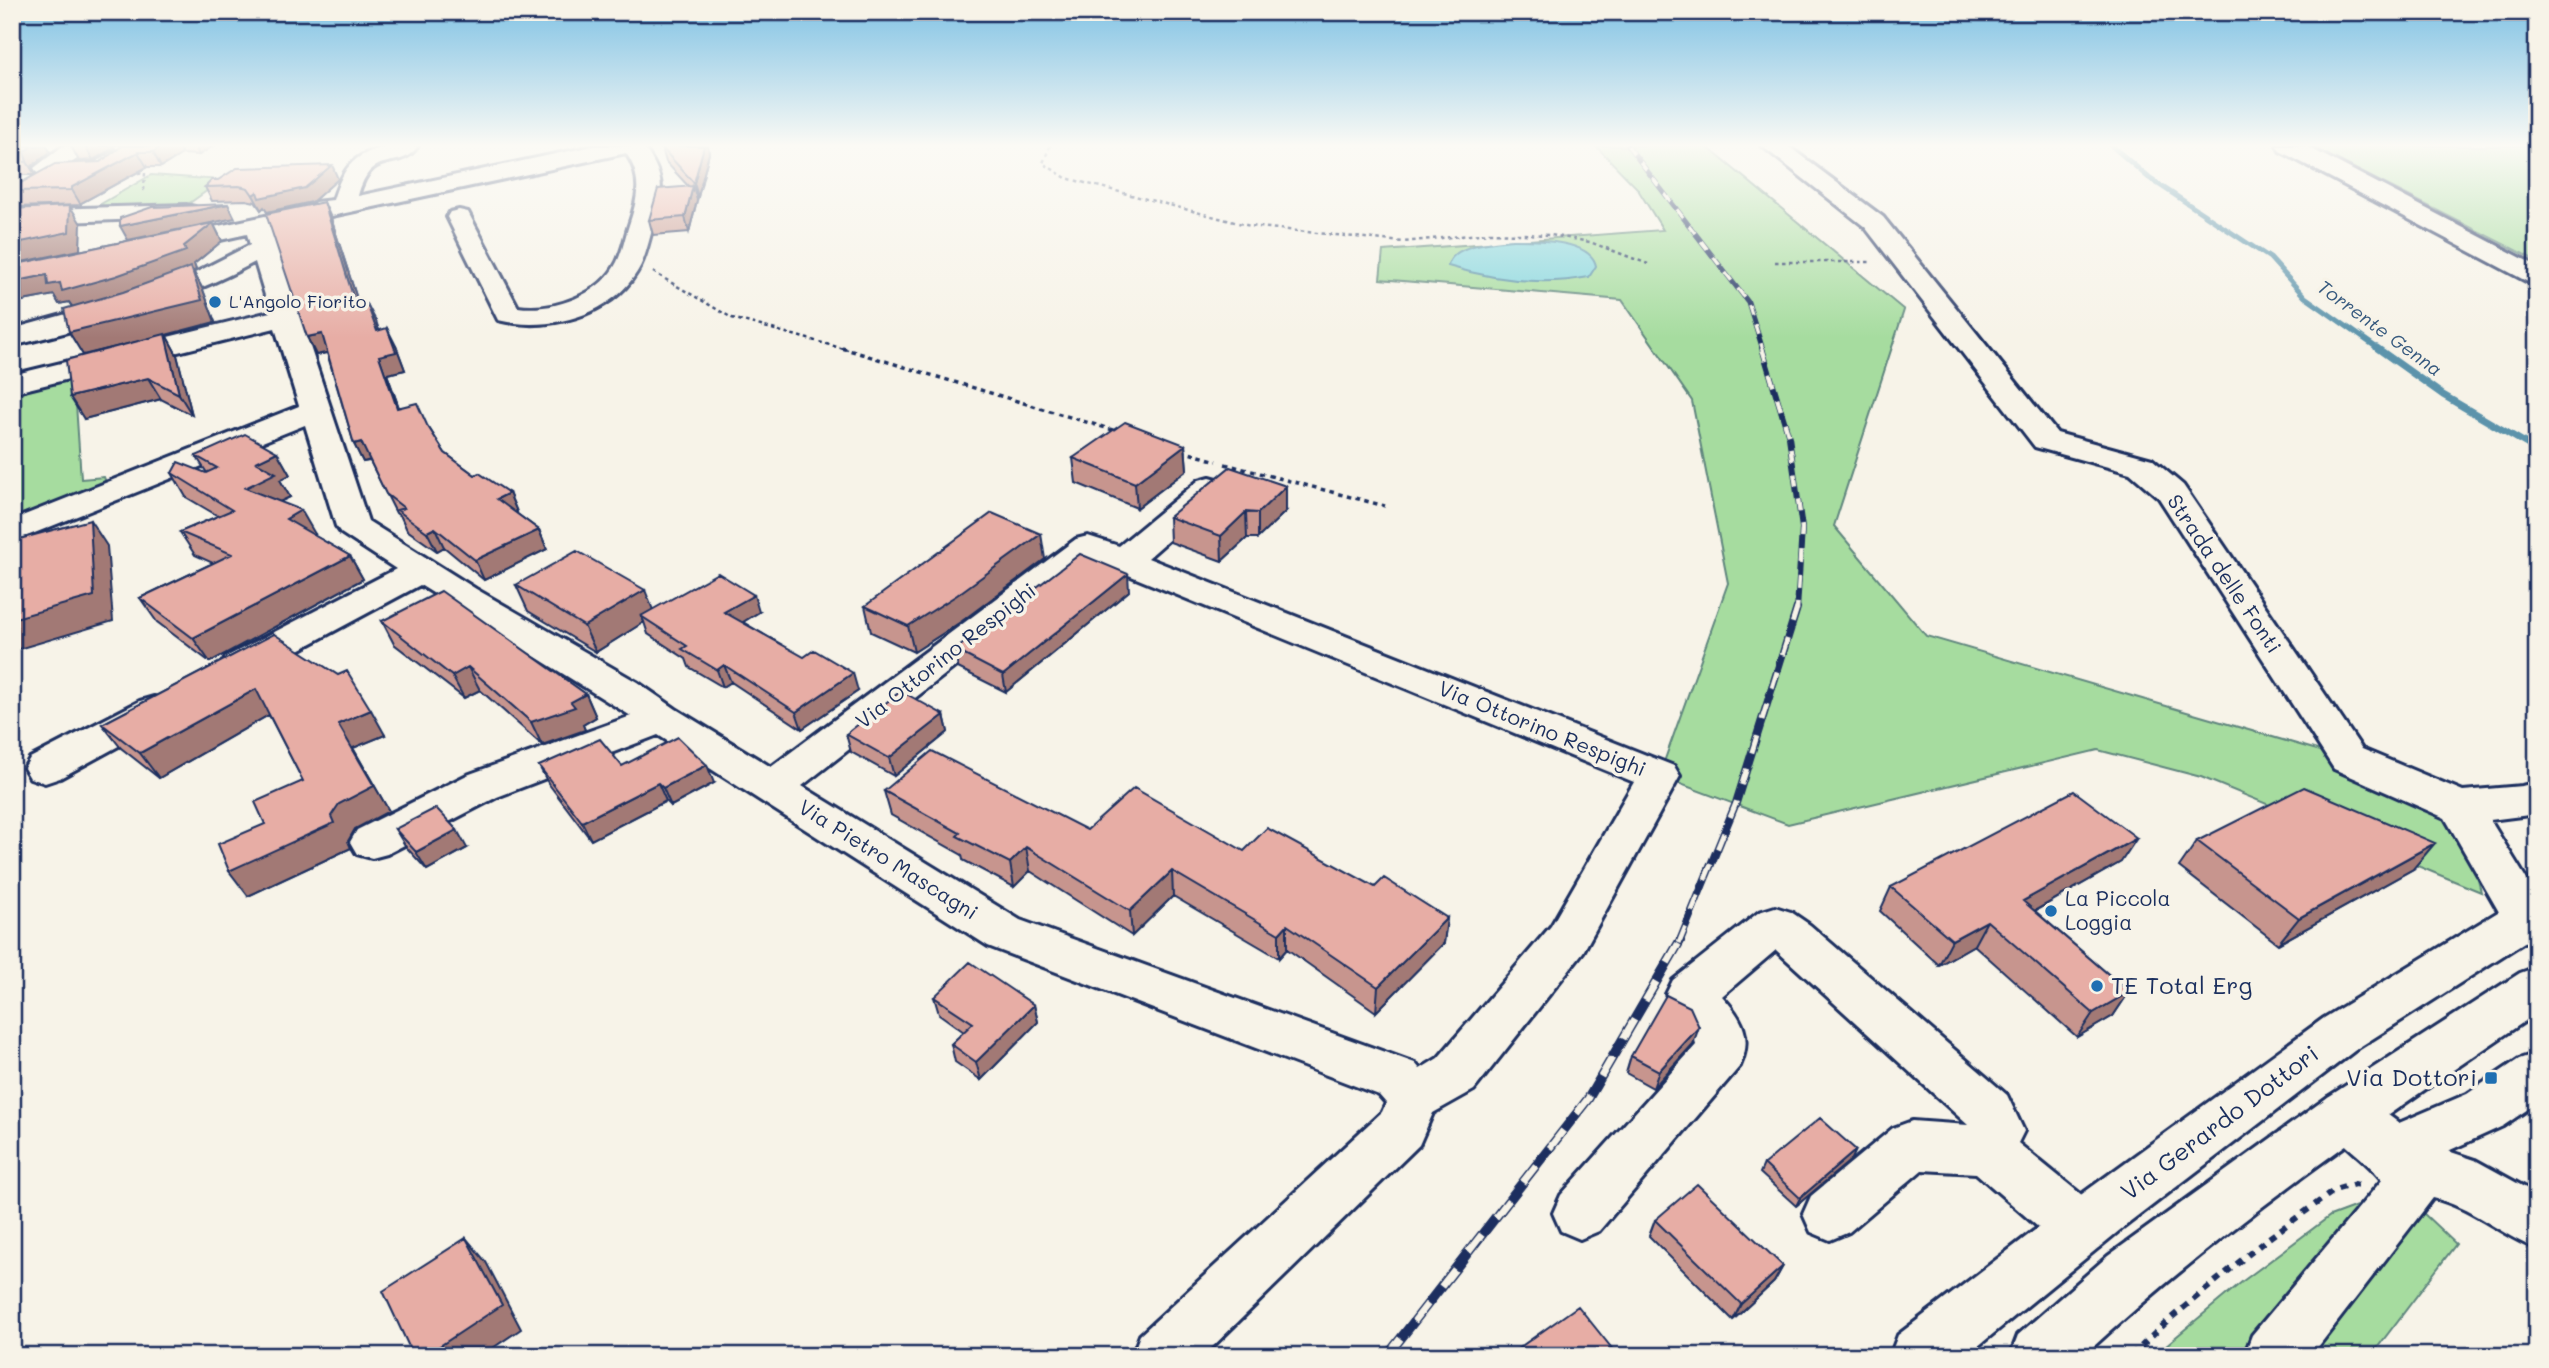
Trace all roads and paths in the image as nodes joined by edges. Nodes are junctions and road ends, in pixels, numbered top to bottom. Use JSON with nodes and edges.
{"nodes":[{"id":1,"x":241,"y":210,"type":"edge"},
{"id":2,"x":333,"y":210,"type":"edge"},
{"id":3,"x":646,"y":210,"type":"edge"},
{"id":4,"x":1189,"y":210,"type":"edge"},
{"id":5,"x":1858,"y":210,"type":"edge"},
{"id":6,"x":2410,"y":210,"type":"edge"},
{"id":7,"x":459,"y":217,"type":"dead end"},
{"id":8,"x":12,"y":218,"type":"edge"},
{"id":9,"x":261,"y":237,"type":"junction"},
{"id":10,"x":138,"y":250,"type":"edge"},
{"id":11,"x":1903,"y":261,"type":"junction"},
{"id":12,"x":1775,"y":262,"type":"dead end"},
{"id":13,"x":1648,"y":264,"type":"dead end"},
{"id":14,"x":629,"y":265,"type":"junction"},
{"id":15,"x":2537,"y":276,"type":"edge"},
{"id":16,"x":285,"y":317,"type":"junction"},
{"id":17,"x":12,"y":338,"type":"edge"},
{"id":18,"x":12,"y":384,"type":"edge"},
{"id":19,"x":315,"y":410,"type":"junction"},
{"id":20,"x":1117,"y":431,"type":"edge"},
{"id":21,"x":1170,"y":447,"type":"edge"},
{"id":22,"x":1217,"y":481,"type":"edge"},
{"id":23,"x":1385,"y":506,"type":"dead end"},
{"id":24,"x":12,"y":532,"type":"edge"},
{"id":25,"x":1124,"y":560,"type":"junction"},
{"id":26,"x":421,"y":570,"type":"junction"},
{"id":27,"x":662,"y":719,"type":"junction"},
{"id":28,"x":45,"y":768,"type":"dead end"},
{"id":29,"x":773,"y":787,"type":"junction"},
{"id":30,"x":2537,"y":797,"type":"edge"},
{"id":31,"x":2460,"y":807,"type":"junction"},
{"id":32,"x":372,"y":842,"type":"dead end"},
{"id":33,"x":2532,"y":914,"type":"edge"},
{"id":34,"x":2537,"y":987,"type":"edge"},
{"id":35,"x":2537,"y":1075,"type":"edge"},
{"id":36,"x":1414,"y":1098,"type":"junction"},
{"id":37,"x":2346,"y":1113,"type":"junction"},
{"id":38,"x":1987,"y":1150,"type":"junction"},
{"id":39,"x":2400,"y":1173,"type":"junction"},
{"id":40,"x":1580,"y":1213,"type":"dead end"},
{"id":41,"x":1830,"y":1214,"type":"dead end"},
{"id":42,"x":2537,"y":1223,"type":"edge"},
{"id":43,"x":2080,"y":1228,"type":"junction"},
{"id":44,"x":1161,"y":1356,"type":"edge"},
{"id":45,"x":1919,"y":1356,"type":"edge"},
{"id":46,"x":2039,"y":1356,"type":"edge"},
{"id":47,"x":2131,"y":1356,"type":"edge"},
{"id":48,"x":2273,"y":1356,"type":"edge"}],
"edges":[{"from":1,"to":8,"type":"street"},
{"from":2,"to":9,"type":"street"},
{"from":3,"to":14,"type":"street"},
{"from":4,"to":13,"type":"path"},
{"from":5,"to":11,"type":"street","name":"Strada delle Fonti"},
{"from":6,"to":15,"type":"street"},
{"from":7,"to":14,"type":"street"},
{"from":9,"to":10,"type":"street"},
{"from":9,"to":16,"type":"street","name":"Via Pietro Mascagni"},
{"from":9,"to":17,"type":"street"},
{"from":11,"to":12,"type":"path"},
{"from":11,"to":31,"type":"street","name":"Strada delle Fonti"},
{"from":14,"to":20,"type":"path"},
{"from":16,"to":18,"type":"street"},
{"from":16,"to":19,"type":"street","name":"Via Pietro Mascagni"},
{"from":19,"to":24,"type":"street"},
{"from":19,"to":26,"type":"street","name":"Via Pietro Mascagni"},
{"from":21,"to":23,"type":"path"},
{"from":22,"to":25,"type":"street"},
{"from":25,"to":29,"type":"street","name":"Via Ottorino Respighi"},
{"from":25,"to":36,"type":"street","name":"Via Ottorino Respighi"},
{"from":26,"to":27,"type":"street","name":"Via Pietro Mascagni"},
{"from":26,"to":28,"type":"street"},
{"from":27,"to":29,"type":"street","name":"Via Pietro Mascagni"},
{"from":27,"to":32,"type":"street"},
{"from":29,"to":36,"type":"street","name":"Via Pietro Mascagni"},
{"from":30,"to":31,"type":"street"},
{"from":31,"to":33,"type":"street"},
{"from":33,"to":43,"type":"street","name":"Via Gerardo Dottori"},
{"from":34,"to":37,"type":"street"},
{"from":35,"to":39,"type":"street"},
{"from":36,"to":44,"type":"street"},
{"from":37,"to":39,"type":"street"},
{"from":37,"to":46,"type":"street"},
{"from":38,"to":40,"type":"street"},
{"from":38,"to":41,"type":"street"},
{"from":38,"to":43,"type":"street"},
{"from":39,"to":42,"type":"street"},
{"from":39,"to":47,"type":"path"},
{"from":39,"to":48,"type":"street"},
{"from":43,"to":45,"type":"street","name":"Via Gerardo Dottori"}]}
